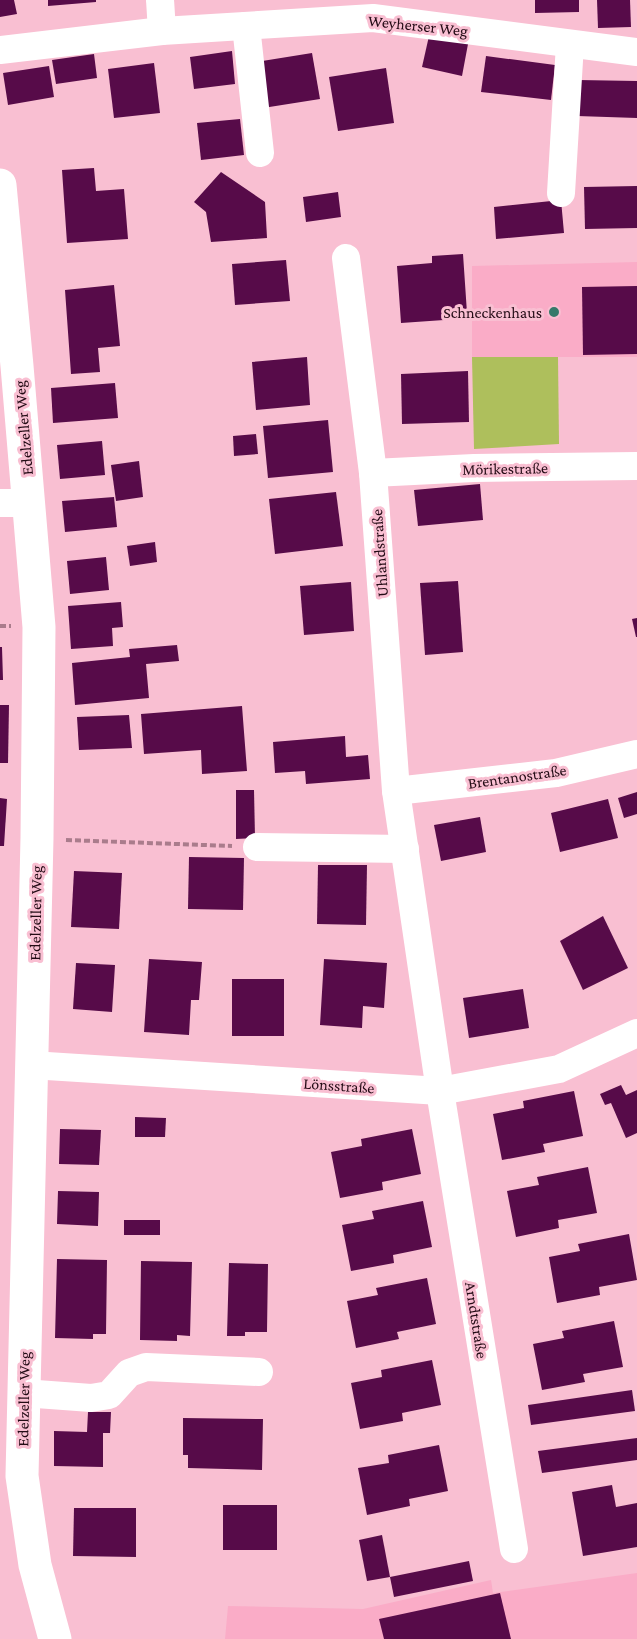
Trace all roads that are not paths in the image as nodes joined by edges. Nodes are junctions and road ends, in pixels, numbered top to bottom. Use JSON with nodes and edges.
{"nodes":[{"id":1,"x":160,"y":0,"type":"edge"},
{"id":2,"x":246,"y":26,"type":"junction"},
{"id":3,"x":162,"y":32,"type":"junction"},
{"id":4,"x":570,"y":44,"type":"junction"},
{"id":5,"x":0,"y":50,"type":"edge"},
{"id":6,"x":637,"y":52,"type":"edge"},
{"id":7,"x":260,"y":153,"type":"dead end"},
{"id":8,"x":0,"y":185,"type":"edge"},
{"id":9,"x":561,"y":193,"type":"dead end"},
{"id":10,"x":346,"y":258,"type":"dead end"},
{"id":11,"x":9,"y":366,"type":"edge"},
{"id":12,"x":637,"y":466,"type":"edge"},
{"id":13,"x":373,"y":472,"type":"junction"},
{"id":14,"x":14,"y":503,"type":"edge"},
{"id":15,"x":637,"y":754,"type":"edge"},
{"id":16,"x":396,"y":791,"type":"junction"},
{"id":17,"x":257,"y":847,"type":"road end"},
{"id":18,"x":405,"y":849,"type":"junction"},
{"id":19,"x":637,"y":1033,"type":"edge"},
{"id":20,"x":31,"y":1065,"type":"junction"},
{"id":21,"x":440,"y":1092,"type":"junction"},
{"id":22,"x":259,"y":1372,"type":"dead end"},
{"id":23,"x":23,"y":1393,"type":"junction"},
{"id":24,"x":514,"y":1549,"type":"dead end"},
{"id":25,"x":55,"y":1639,"type":"edge"}],
"edges":[{"from":1,"to":3,"type":"street"},
{"from":2,"to":3,"type":"street","name":"Weyherser Weg"},
{"from":2,"to":4,"type":"street","name":"Weyherser Weg"},
{"from":2,"to":7,"type":"street"},
{"from":3,"to":5,"type":"street","name":"Weyherser Weg"},
{"from":4,"to":6,"type":"street","name":"Weyherser Weg"},
{"from":4,"to":9,"type":"street"},
{"from":8,"to":11,"type":"main road","name":"Edelzeller Weg"},
{"from":10,"to":13,"type":"street","name":"Uhlandstraße"},
{"from":11,"to":14,"type":"main road","name":"Edelzeller Weg"},
{"from":12,"to":13,"type":"street","name":"Mörikestraße"},
{"from":13,"to":16,"type":"street","name":"Uhlandstraße"},
{"from":14,"to":20,"type":"main road","name":"Edelzeller Weg"},
{"from":15,"to":16,"type":"street","name":"Brentanostraße"},
{"from":16,"to":18,"type":"street","name":"Uhlandstraße"},
{"from":17,"to":18,"type":"street"},
{"from":18,"to":21,"type":"street","name":"Uhlandstraße"},
{"from":19,"to":21,"type":"street","name":"Lönsstraße"},
{"from":20,"to":21,"type":"street","name":"Lönsstraße"},
{"from":20,"to":23,"type":"main road","name":"Edelzeller Weg"},
{"from":21,"to":24,"type":"street","name":"Arndtstraße"},
{"from":22,"to":23,"type":"street"},
{"from":23,"to":25,"type":"main road","name":"Edelzeller Weg"}]}
